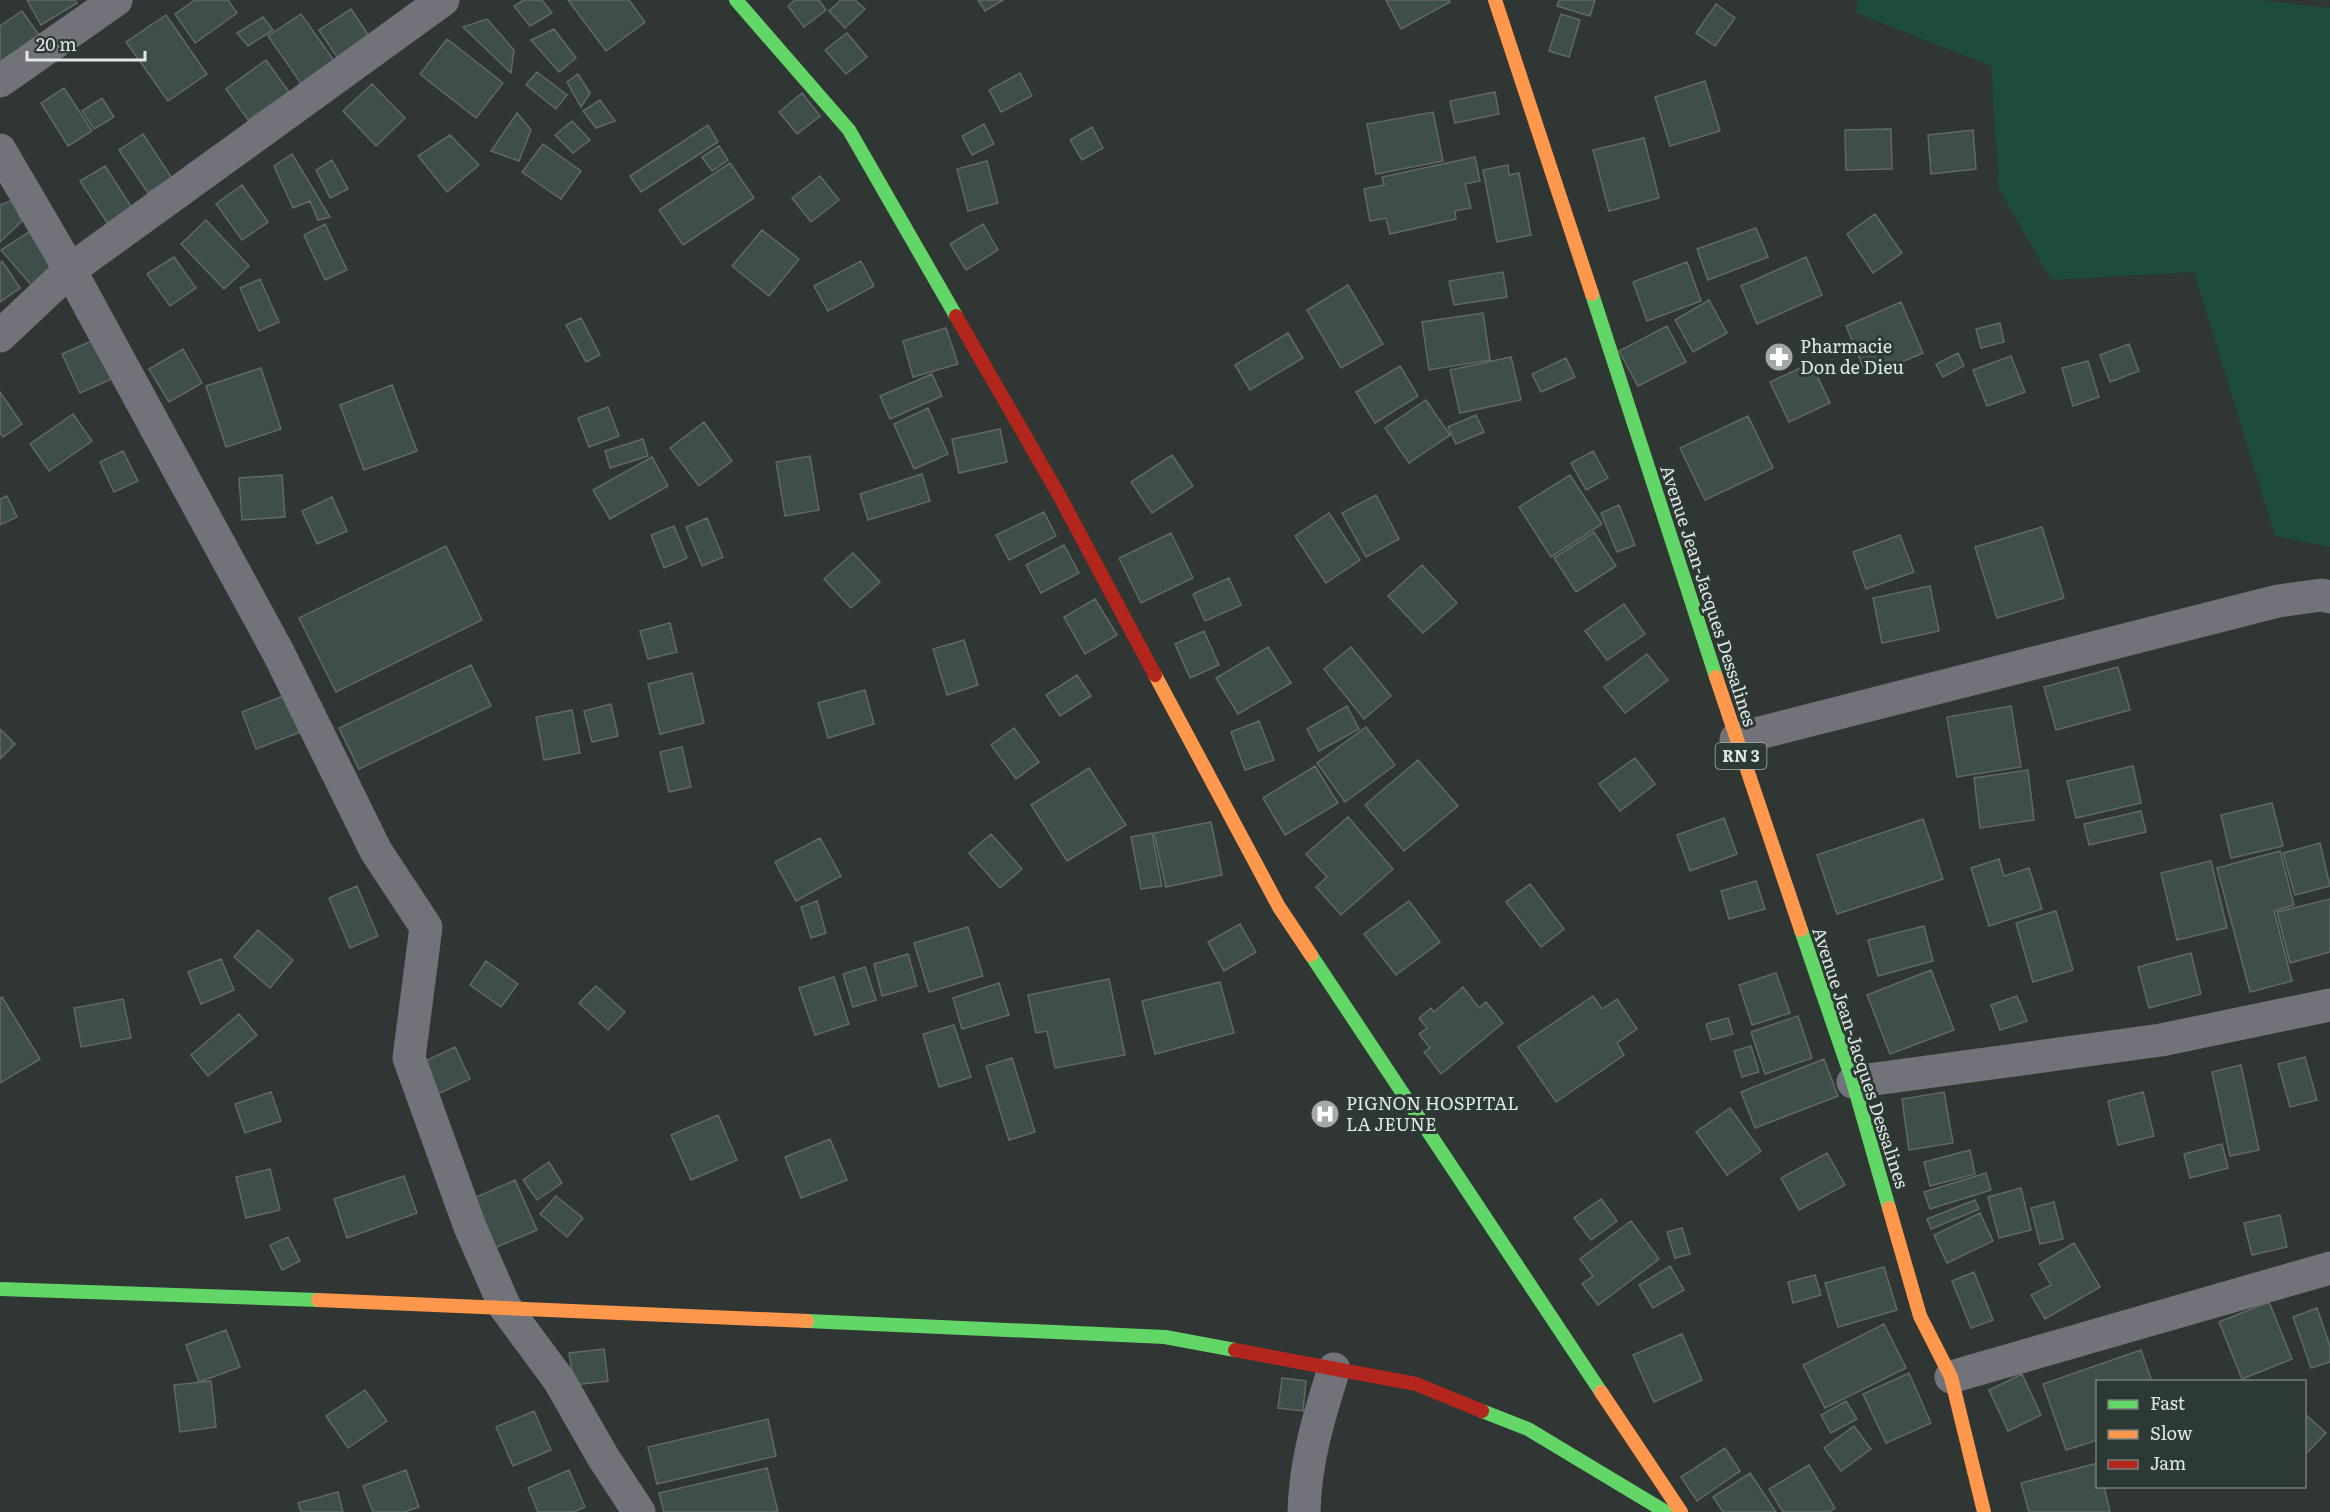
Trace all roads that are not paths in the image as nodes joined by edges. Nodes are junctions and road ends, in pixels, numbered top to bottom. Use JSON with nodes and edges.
{"nodes":[{"id":1,"x":116,"y":0,"type":"edge"},
{"id":2,"x":443,"y":0,"type":"edge"},
{"id":3,"x":736,"y":0,"type":"edge"},
{"id":4,"x":1502,"y":3,"type":"edge"},
{"id":5,"x":0,"y":81,"type":"edge"},
{"id":6,"x":0,"y":150,"type":"edge"},
{"id":7,"x":70,"y":270,"type":"junction"},
{"id":8,"x":0,"y":336,"type":"edge"},
{"id":9,"x":2330,"y":597,"type":"edge"},
{"id":10,"x":1736,"y":740,"type":"junction"},
{"id":11,"x":2330,"y":1005,"type":"edge"},
{"id":12,"x":1853,"y":1082,"type":"junction"},
{"id":13,"x":2330,"y":1268,"type":"edge"},
{"id":14,"x":0,"y":1289,"type":"edge"},
{"id":15,"x":505,"y":1307,"type":"junction"},
{"id":16,"x":1334,"y":1369,"type":"junction"},
{"id":17,"x":1951,"y":1377,"type":"junction"},
{"id":18,"x":639,"y":1512,"type":"edge"},
{"id":19,"x":1304,"y":1512,"type":"edge"},
{"id":20,"x":1666,"y":1512,"type":"edge"},
{"id":21,"x":1681,"y":1512,"type":"edge"},
{"id":22,"x":1984,"y":1512,"type":"edge"}],
"edges":[{"from":1,"to":5,"type":"street"},
{"from":2,"to":7,"type":"street"},
{"from":3,"to":21,"type":"street"},
{"from":4,"to":10,"type":"street","name":"Avenue Jean-Jacques Dessalines","number":"RN 3"},
{"from":6,"to":7,"type":"street"},
{"from":7,"to":8,"type":"street"},
{"from":7,"to":15,"type":"street"},
{"from":9,"to":10,"type":"street"},
{"from":10,"to":12,"type":"street","name":"Avenue Jean-Jacques Dessalines","number":"RN 3"},
{"from":11,"to":12,"type":"street"},
{"from":12,"to":17,"type":"street","name":"Avenue Jean-Jacques Dessalines","number":"RN 3"},
{"from":13,"to":17,"type":"street"},
{"from":14,"to":15,"type":"street"},
{"from":15,"to":16,"type":"street"},
{"from":15,"to":18,"type":"street"},
{"from":16,"to":19,"type":"street"},
{"from":16,"to":20,"type":"street"},
{"from":17,"to":22,"type":"street","name":"Avenue Jean-Jacques Dessalines","number":"RN 3"}]}
